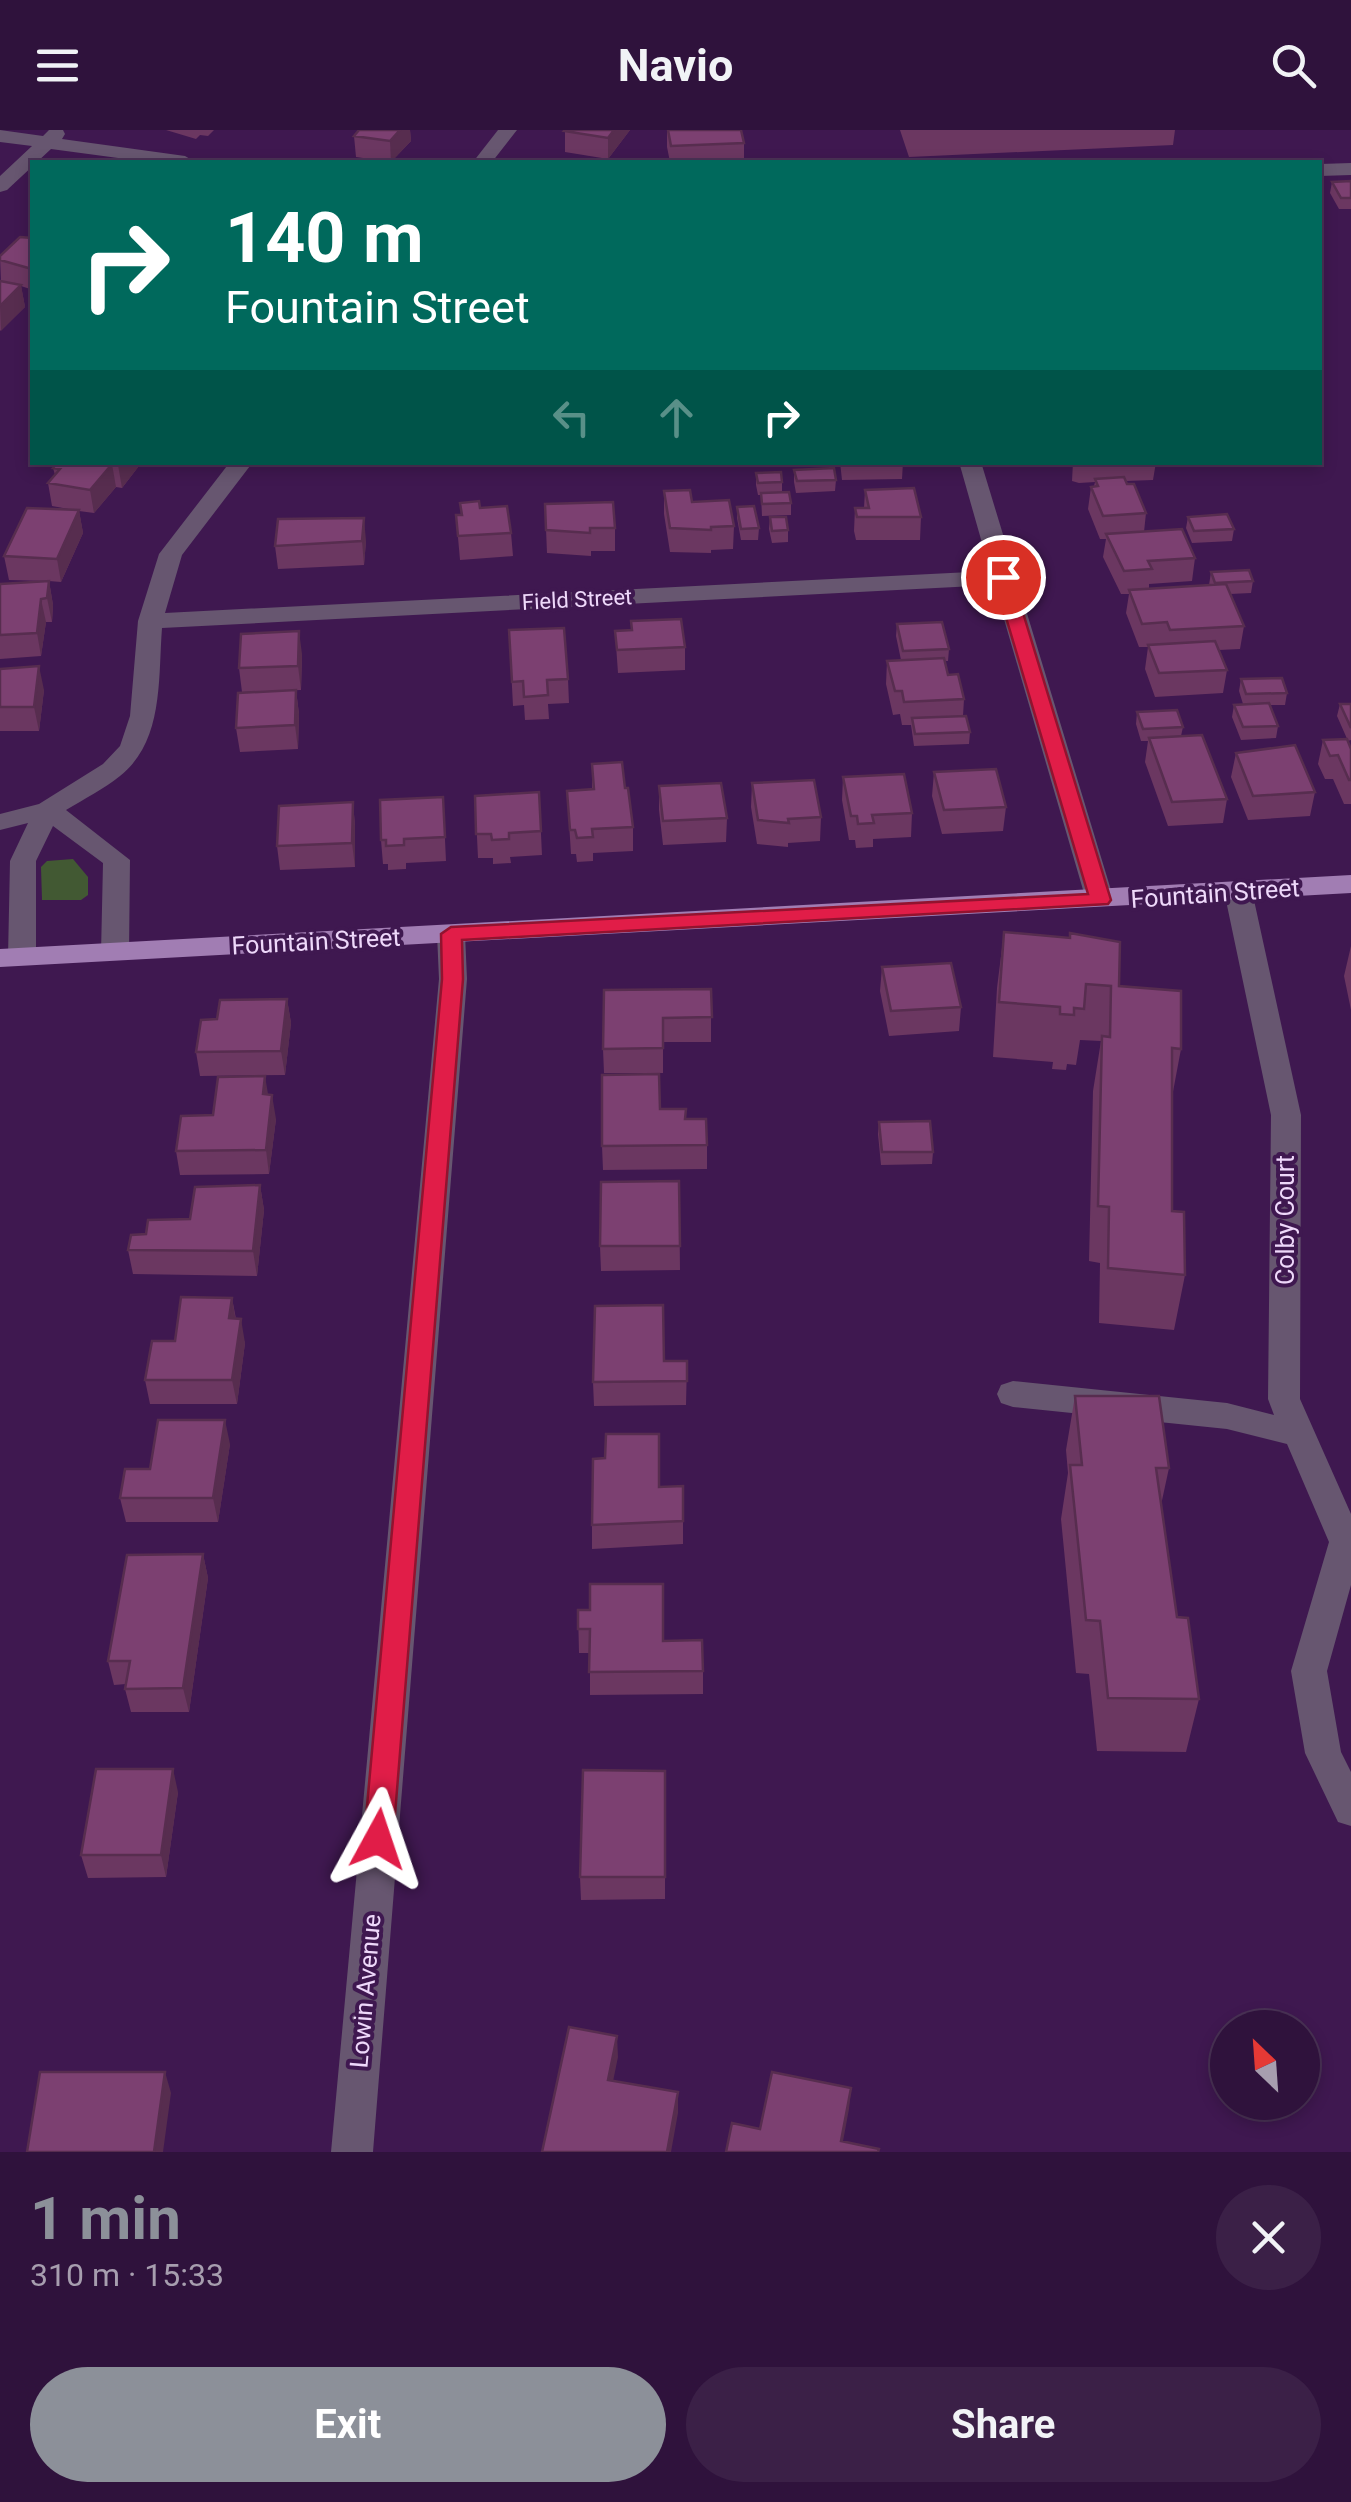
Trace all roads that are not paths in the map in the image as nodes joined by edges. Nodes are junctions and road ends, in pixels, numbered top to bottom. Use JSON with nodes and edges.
{"nodes":[{"id":1,"x":508,"y":130,"type":"edge"},
{"id":2,"x":0,"y":136,"type":"edge"},
{"id":3,"x":54,"y":136,"type":"edge"},
{"id":4,"x":175,"y":160,"type":"edge"},
{"id":5,"x":484,"y":160,"type":"edge"},
{"id":6,"x":1351,"y":169,"type":"edge"},
{"id":7,"x":1322,"y":170,"type":"edge"},
{"id":8,"x":0,"y":186,"type":"edge"},
{"id":9,"x":240,"y":465,"type":"edge"},
{"id":10,"x":971,"y":465,"type":"edge"},
{"id":11,"x":1003,"y":577,"type":"junction"},
{"id":12,"x":150,"y":621,"type":"junction"},
{"id":13,"x":48,"y":810,"type":"junction"},
{"id":14,"x":0,"y":822,"type":"edge"},
{"id":15,"x":1351,"y":884,"type":"edge"},
{"id":16,"x":1238,"y":890,"type":"junction"},
{"id":17,"x":1100,"y":900,"type":"junction"},
{"id":18,"x":451,"y":934,"type":"junction"},
{"id":19,"x":115,"y":952,"type":"junction"},
{"id":20,"x":11,"y":958,"type":"edge"},
{"id":21,"x":1013,"y":1394,"type":"dead end"},
{"id":22,"x":1300,"y":1434,"type":"junction"},
{"id":23,"x":1351,"y":1810,"type":"edge"},
{"id":24,"x":352,"y":2152,"type":"edge"}],
"edges":[{"from":1,"to":5,"type":"street"},
{"from":2,"to":3,"type":"street"},
{"from":3,"to":4,"type":"street"},
{"from":3,"to":8,"type":"street"},
{"from":6,"to":7,"type":"street"},
{"from":9,"to":12,"type":"street"},
{"from":10,"to":11,"type":"street"},
{"from":11,"to":12,"type":"street","name":"Field Street"},
{"from":11,"to":17,"type":"street"},
{"from":12,"to":13,"type":"street"},
{"from":13,"to":14,"type":"street"},
{"from":13,"to":19,"type":"street"},
{"from":13,"to":20,"type":"street"},
{"from":15,"to":16,"type":"main road","name":"Fountain Street"},
{"from":16,"to":17,"type":"main road","name":"Fountain Street"},
{"from":16,"to":22,"type":"street","name":"Colby Court"},
{"from":17,"to":18,"type":"main road","name":"Fountain Street"},
{"from":18,"to":19,"type":"main road","name":"Fountain Street"},
{"from":18,"to":24,"type":"street","name":"Lowin Avenue"},
{"from":19,"to":20,"type":"main road","name":"Fountain Street"},
{"from":21,"to":22,"type":"street"},
{"from":22,"to":23,"type":"street","name":"Colby Court"}]}
